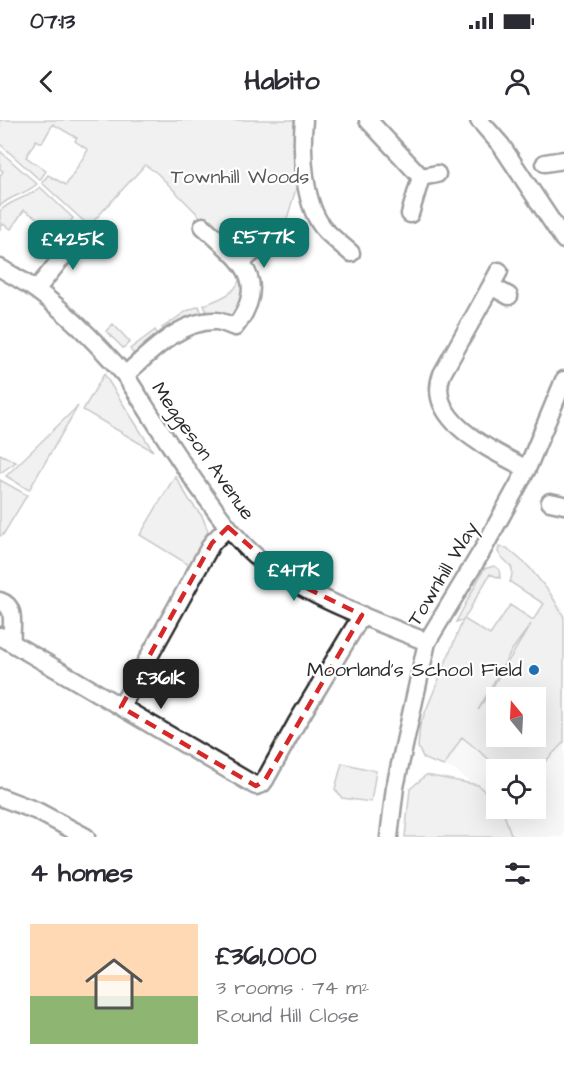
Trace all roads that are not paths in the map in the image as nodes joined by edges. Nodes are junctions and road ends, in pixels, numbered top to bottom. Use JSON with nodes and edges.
{"nodes":[{"id":1,"x":304,"y":120,"type":"edge"},
{"id":2,"x":368,"y":120,"type":"edge"},
{"id":3,"x":479,"y":120,"type":"edge"},
{"id":4,"x":564,"y":160,"type":"edge"},
{"id":5,"x":545,"y":163,"type":"dead end"},
{"id":6,"x":410,"y":214,"type":"dead end"},
{"id":7,"x":203,"y":226,"type":"dead end"},
{"id":8,"x":86,"y":232,"type":"dead end"},
{"id":9,"x":564,"y":240,"type":"edge"},
{"id":10,"x":257,"y":249,"type":"dead end"},
{"id":11,"x":351,"y":253,"type":"dead end"},
{"id":12,"x":241,"y":262,"type":"junction"},
{"id":13,"x":0,"y":268,"type":"edge"},
{"id":14,"x":499,"y":271,"type":"dead end"},
{"id":15,"x":490,"y":286,"type":"junction"},
{"id":16,"x":36,"y":290,"type":"junction"},
{"id":17,"x":509,"y":296,"type":"dead end"},
{"id":18,"x":125,"y":375,"type":"junction"},
{"id":19,"x":564,"y":380,"type":"edge"},
{"id":20,"x":527,"y":469,"type":"junction"},
{"id":21,"x":228,"y":527,"type":"junction"},
{"id":22,"x":0,"y":601,"type":"edge"},
{"id":23,"x":362,"y":615,"type":"junction"},
{"id":24,"x":6,"y":639,"type":"edge"},
{"id":25,"x":427,"y":642,"type":"junction"},
{"id":26,"x":121,"y":707,"type":"junction"},
{"id":27,"x":0,"y":797,"type":"edge"},
{"id":28,"x":86,"y":837,"type":"edge"},
{"id":29,"x":389,"y":837,"type":"edge"}],
"edges":[{"from":1,"to":11,"type":"street"},
{"from":2,"to":6,"type":"street"},
{"from":3,"to":9,"type":"street"},
{"from":4,"to":5,"type":"street"},
{"from":7,"to":12,"type":"street"},
{"from":8,"to":16,"type":"street"},
{"from":10,"to":12,"type":"street"},
{"from":12,"to":18,"type":"street"},
{"from":13,"to":16,"type":"street","name":"Meggeson Avenue"},
{"from":14,"to":15,"type":"street"},
{"from":15,"to":17,"type":"street"},
{"from":15,"to":20,"type":"street"},
{"from":16,"to":18,"type":"street","name":"Meggeson Avenue"},
{"from":18,"to":21,"type":"street","name":"Meggeson Avenue"},
{"from":19,"to":20,"type":"street","name":"Townhill Way"},
{"from":20,"to":25,"type":"street","name":"Townhill Way"},
{"from":21,"to":23,"type":"street","name":"Meggeson Avenue"},
{"from":21,"to":26,"type":"street"},
{"from":22,"to":24,"type":"street"},
{"from":23,"to":25,"type":"street","name":"Meggeson Avenue"},
{"from":23,"to":26,"type":"street"},
{"from":24,"to":26,"type":"street"},
{"from":25,"to":29,"type":"street","name":"Townhill Way"},
{"from":27,"to":28,"type":"street"}]}
